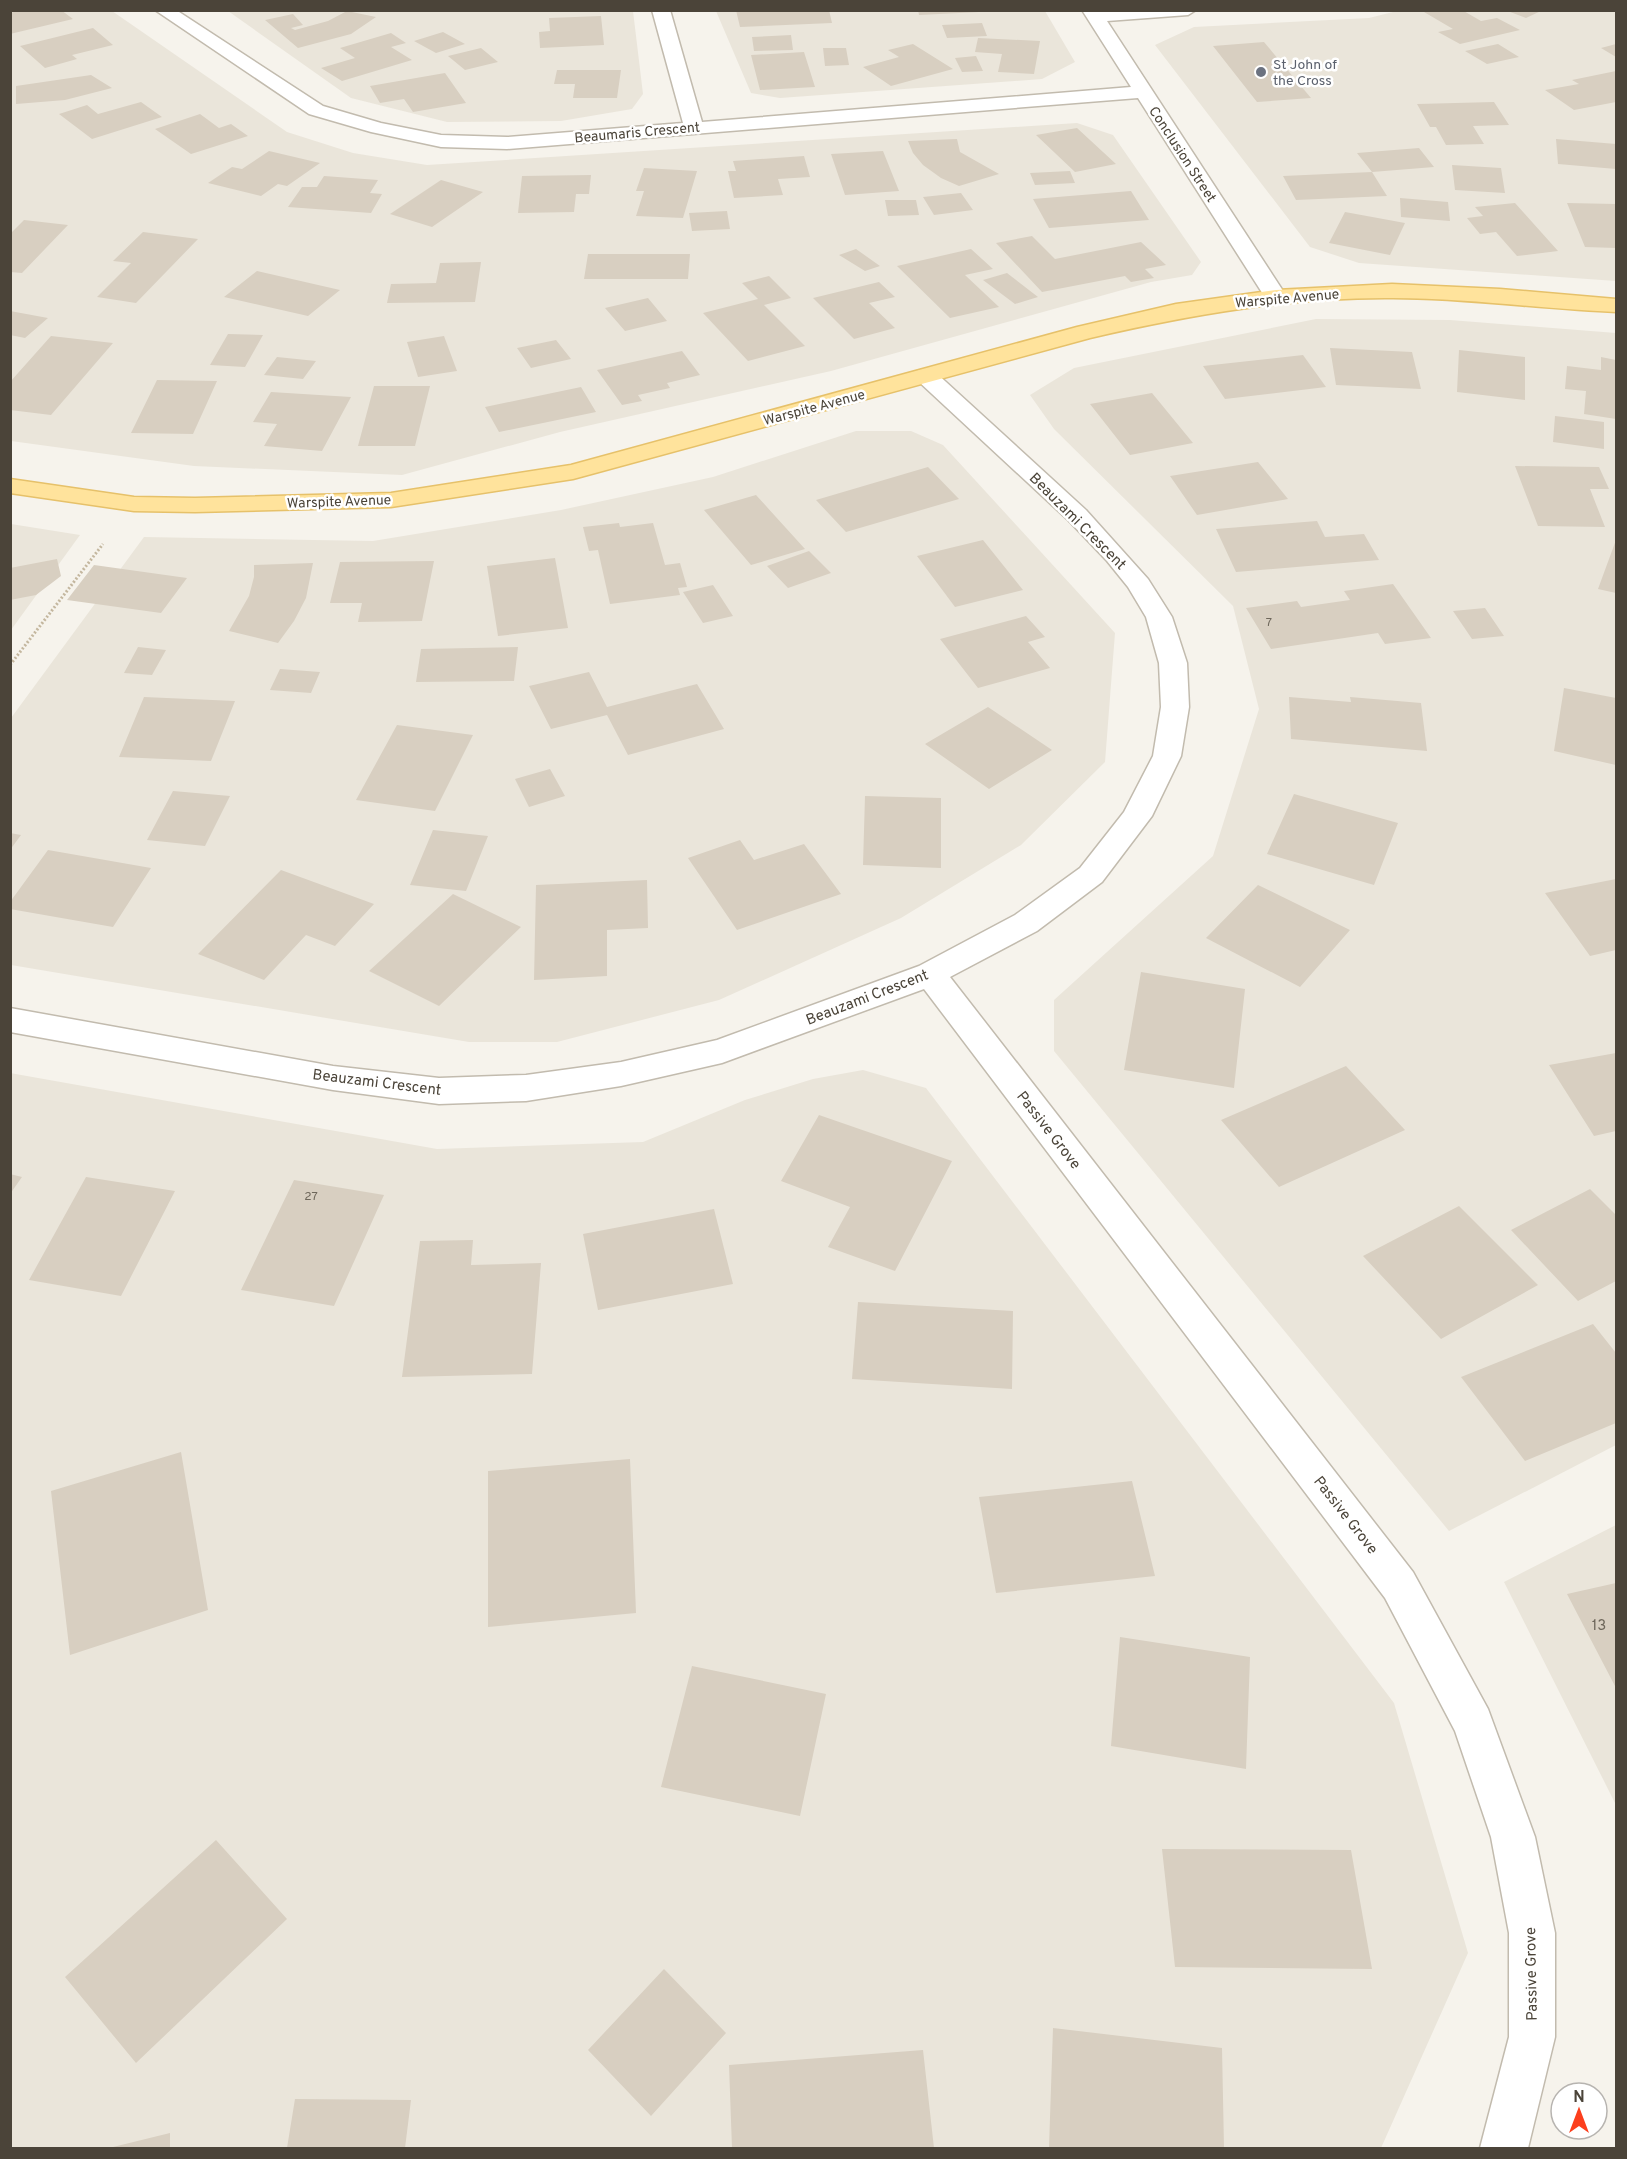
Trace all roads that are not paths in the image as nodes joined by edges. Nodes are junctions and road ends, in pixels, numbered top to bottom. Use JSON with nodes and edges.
{"nodes":[{"id":1,"x":163,"y":10,"type":"edge"},
{"id":2,"x":661,"y":10,"type":"edge"},
{"id":3,"x":1188,"y":10,"type":"edge"},
{"id":4,"x":1093,"y":13,"type":"edge"},
{"id":5,"x":1144,"y":92,"type":"junction"},
{"id":6,"x":694,"y":127,"type":"junction"},
{"id":7,"x":1276,"y":297,"type":"junction"},
{"id":8,"x":1617,"y":306,"type":"edge"},
{"id":9,"x":926,"y":376,"type":"junction"},
{"id":10,"x":10,"y":486,"type":"edge"},
{"id":11,"x":930,"y":974,"type":"junction"},
{"id":12,"x":10,"y":1020,"type":"edge"},
{"id":13,"x":1504,"y":2148,"type":"edge"}],
"edges":[{"from":1,"to":6,"type":"street","name":"Beaumaris Crescent"},
{"from":2,"to":6,"type":"street"},
{"from":3,"to":4,"type":"street"},
{"from":4,"to":5,"type":"street","name":"Conclusion Street"},
{"from":5,"to":6,"type":"street","name":"Beaumaris Crescent"},
{"from":5,"to":7,"type":"street","name":"Conclusion Street"},
{"from":7,"to":8,"type":"main road","name":"Warspite Avenue"},
{"from":7,"to":9,"type":"main road","name":"Warspite Avenue"},
{"from":9,"to":10,"type":"main road","name":"Warspite Avenue"},
{"from":9,"to":11,"type":"street","name":"Beauzami Crescent"},
{"from":11,"to":12,"type":"street","name":"Beauzami Crescent"},
{"from":11,"to":13,"type":"street","name":"Passive Grove"}]}
